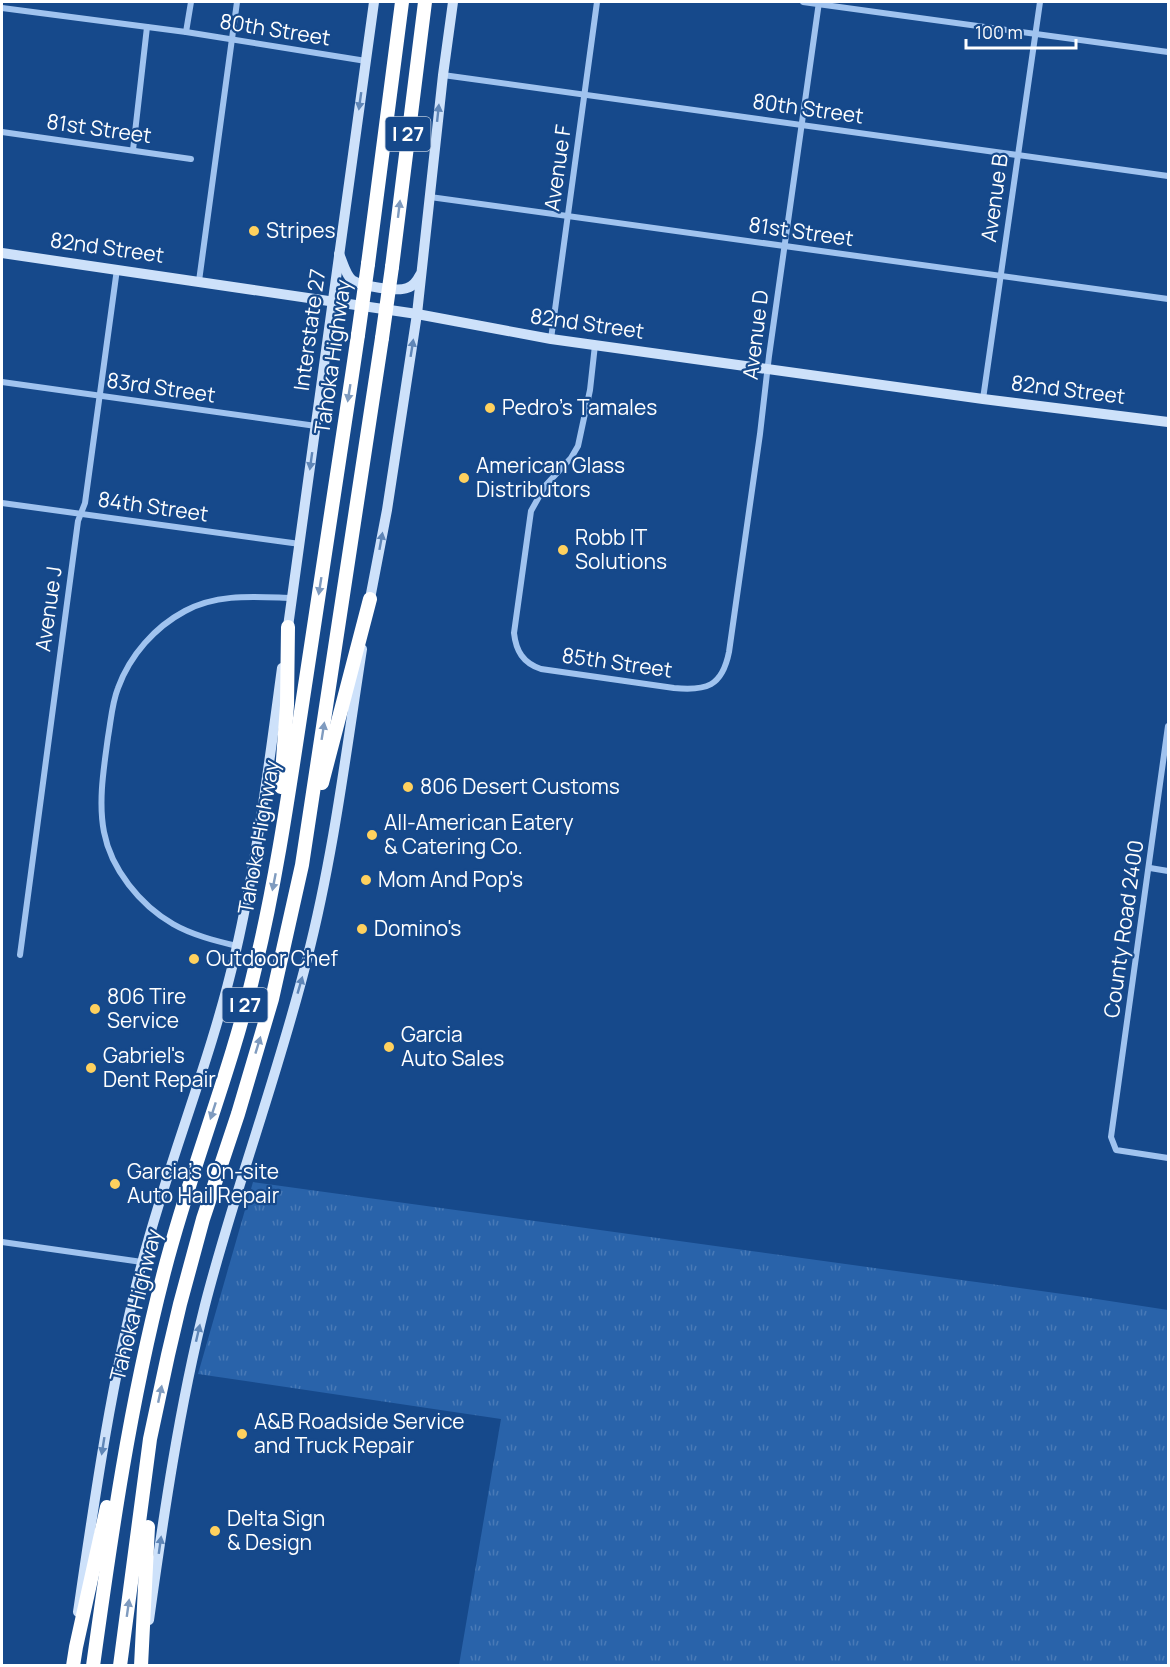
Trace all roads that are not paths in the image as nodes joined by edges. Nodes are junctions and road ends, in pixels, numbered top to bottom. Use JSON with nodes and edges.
{"nodes":[{"id":1,"x":191,"y":2,"type":"edge"},
{"id":2,"x":237,"y":2,"type":"edge"},
{"id":3,"x":374,"y":2,"type":"edge"},
{"id":4,"x":402,"y":2,"type":"edge"},
{"id":5,"x":425,"y":2,"type":"edge"},
{"id":6,"x":453,"y":2,"type":"edge"},
{"id":7,"x":597,"y":2,"type":"edge"},
{"id":8,"x":803,"y":2,"type":"edge"},
{"id":9,"x":1040,"y":2,"type":"edge"},
{"id":10,"x":819,"y":3,"type":"edge"},
{"id":11,"x":2,"y":8,"type":"edge"},
{"id":12,"x":147,"y":27,"type":"junction"},
{"id":13,"x":186,"y":33,"type":"junction"},
{"id":14,"x":1035,"y":33,"type":"junction"},
{"id":15,"x":232,"y":40,"type":"junction"},
{"id":16,"x":1168,"y":52,"type":"edge"},
{"id":17,"x":366,"y":61,"type":"junction"},
{"id":18,"x":442,"y":75,"type":"junction"},
{"id":19,"x":585,"y":94,"type":"junction"},
{"id":20,"x":801,"y":124,"type":"junction"},
{"id":21,"x":2,"y":132,"type":"edge"},
{"id":22,"x":133,"y":150,"type":"junction"},
{"id":23,"x":1018,"y":154,"type":"junction"},
{"id":24,"x":191,"y":159,"type":"dead end"},
{"id":25,"x":1168,"y":176,"type":"edge"},
{"id":26,"x":430,"y":197,"type":"junction"},
{"id":27,"x":568,"y":216,"type":"junction"},
{"id":28,"x":785,"y":246,"type":"junction"},
{"id":29,"x":2,"y":253,"type":"edge"},
{"id":30,"x":339,"y":254,"type":"junction"},
{"id":31,"x":117,"y":269,"type":"junction"},
{"id":32,"x":422,"y":271,"type":"junction"},
{"id":33,"x":1001,"y":276,"type":"junction"},
{"id":34,"x":199,"y":281,"type":"junction"},
{"id":35,"x":1168,"y":299,"type":"edge"},
{"id":36,"x":333,"y":303,"type":"junction"},
{"id":37,"x":417,"y":314,"type":"junction"},
{"id":38,"x":551,"y":339,"type":"junction"},
{"id":39,"x":595,"y":345,"type":"junction"},
{"id":40,"x":768,"y":369,"type":"junction"},
{"id":41,"x":2,"y":382,"type":"edge"},
{"id":42,"x":100,"y":396,"type":"junction"},
{"id":43,"x":983,"y":399,"type":"junction"},
{"id":44,"x":1168,"y":422,"type":"edge"},
{"id":45,"x":316,"y":426,"type":"junction"},
{"id":46,"x":2,"y":503,"type":"edge"},
{"id":47,"x":81,"y":514,"type":"junction"},
{"id":48,"x":300,"y":544,"type":"junction"},
{"id":49,"x":292,"y":598,"type":"junction"},
{"id":50,"x":370,"y":598,"type":"junction"},
{"id":51,"x":288,"y":627,"type":"junction"},
{"id":52,"x":724,"y":671,"type":"joint"},
{"id":53,"x":1168,"y":726,"type":"edge"},
{"id":54,"x":279,"y":851,"type":"junction"},
{"id":55,"x":304,"y":852,"type":"junction"},
{"id":56,"x":1150,"y":868,"type":"junction"},
{"id":57,"x":1168,"y":871,"type":"edge"},
{"id":58,"x":237,"y":946,"type":"junction"},
{"id":59,"x":20,"y":955,"type":"dead end"},
{"id":60,"x":1168,"y":1158,"type":"edge"},
{"id":61,"x":2,"y":1242,"type":"edge"},
{"id":62,"x":142,"y":1262,"type":"junction"},
{"id":63,"x":133,"y":1406,"type":"junction"},
{"id":64,"x":152,"y":1430,"type":"junction"},
{"id":65,"x":71,"y":1665,"type":"edge"},
{"id":66,"x":93,"y":1665,"type":"edge"},
{"id":67,"x":120,"y":1665,"type":"edge"},
{"id":68,"x":142,"y":1665,"type":"edge"}],
"edges":[{"from":1,"to":13,"type":"street"},
{"from":2,"to":15,"type":"street"},
{"from":3,"to":17,"type":"main road","name":"Interstate 27"},
{"from":4,"to":54,"type":"highway","name":"Tahoka Highway","number":"I 27","one_way":true,"bridge":true},
{"from":55,"to":5,"type":"highway","name":"Tahoka Highway","number":"I 27","one_way":true,"bridge":true},
{"from":6,"to":18,"type":"main road"},
{"from":7,"to":19,"type":"street","name":"Avenue F"},
{"from":8,"to":10,"type":"street"},
{"from":9,"to":14,"type":"street","name":"Avenue B"},
{"from":10,"to":14,"type":"street"},
{"from":10,"to":20,"type":"street","name":"Avenue D"},
{"from":11,"to":12,"type":"street","name":"80th Street"},
{"from":12,"to":13,"type":"street","name":"80th Street"},
{"from":12,"to":22,"type":"street"},
{"from":13,"to":15,"type":"street","name":"80th Street"},
{"from":14,"to":16,"type":"street"},
{"from":14,"to":23,"type":"street","name":"Avenue B"},
{"from":15,"to":17,"type":"street","name":"80th Street"},
{"from":15,"to":34,"type":"street"},
{"from":17,"to":30,"type":"main road","name":"Interstate 27","one_way":true},
{"from":18,"to":19,"type":"street","name":"80th Street"},
{"from":26,"to":18,"type":"main road","one_way":true},
{"from":19,"to":20,"type":"street","name":"80th Street"},
{"from":19,"to":27,"type":"street","name":"Avenue F"},
{"from":20,"to":23,"type":"street","name":"80th Street"},
{"from":20,"to":28,"type":"street","name":"Avenue D"},
{"from":21,"to":22,"type":"street","name":"81st Street"},
{"from":22,"to":24,"type":"street","name":"81st Street"},
{"from":23,"to":25,"type":"street","name":"80th Street"},
{"from":23,"to":33,"type":"street","name":"Avenue B"},
{"from":26,"to":27,"type":"street","name":"81st Street"},
{"from":26,"to":32,"type":"main road"},
{"from":27,"to":28,"type":"street","name":"81st Street"},
{"from":27,"to":38,"type":"street","name":"Avenue F"},
{"from":28,"to":33,"type":"street","name":"81st Street"},
{"from":28,"to":40,"type":"street","name":"Avenue D"},
{"from":29,"to":31,"type":"main road","name":"82nd Street"},
{"from":30,"to":32,"type":"main road"},
{"from":30,"to":36,"type":"main road","name":"Interstate 27"},
{"from":31,"to":34,"type":"main road","name":"82nd Street"},
{"from":31,"to":42,"type":"street","name":"Avenue J"},
{"from":32,"to":37,"type":"main road"},
{"from":33,"to":35,"type":"street","name":"81st Street"},
{"from":33,"to":43,"type":"street","name":"Avenue B"},
{"from":34,"to":36,"type":"main road","name":"82nd Street"},
{"from":36,"to":37,"type":"main road","name":"82nd Street"},
{"from":36,"to":45,"type":"main road","name":"Interstate 27"},
{"from":37,"to":38,"type":"main road","name":"82nd Street"},
{"from":50,"to":37,"type":"main road","one_way":true},
{"from":38,"to":39,"type":"main road","name":"82nd Street"},
{"from":39,"to":40,"type":"main road","name":"82nd Street"},
{"from":39,"to":52,"type":"street","name":"85th Street"},
{"from":40,"to":43,"type":"main road","name":"82nd Street"},
{"from":40,"to":52,"type":"street","name":"Avenue D"},
{"from":41,"to":42,"type":"street","name":"83rd Street"},
{"from":42,"to":45,"type":"street","name":"83rd Street"},
{"from":42,"to":47,"type":"street","name":"Avenue J"},
{"from":43,"to":44,"type":"main road","name":"82nd Street"},
{"from":45,"to":48,"type":"main road","name":"Interstate 27","one_way":true},
{"from":46,"to":47,"type":"street","name":"84th Street"},
{"from":47,"to":48,"type":"street","name":"84th Street"},
{"from":47,"to":59,"type":"street","name":"Avenue J"},
{"from":48,"to":49,"type":"main road","name":"Interstate 27"},
{"from":49,"to":51,"type":"main road","name":"Interstate 27"},
{"from":49,"to":58,"type":"street"},
{"from":50,"to":55,"type":"highway"},
{"from":68,"to":50,"type":"main road","one_way":true},
{"from":51,"to":54,"type":"highway"},
{"from":51,"to":58,"type":"main road","name":"Tahoka Highway"},
{"from":53,"to":56,"type":"street","name":"County Road 2400"},
{"from":54,"to":63,"type":"highway","name":"Tahoka Highway","number":"I 27","one_way":true},
{"from":64,"to":55,"type":"highway","name":"Tahoka Highway","number":"I 27","one_way":true},
{"from":56,"to":57,"type":"street"},
{"from":56,"to":60,"type":"street","name":"County Road 2400"},
{"from":58,"to":62,"type":"main road","name":"Tahoka Highway"},
{"from":61,"to":62,"type":"street"},
{"from":62,"to":65,"type":"main road","name":"Tahoka Highway","one_way":true},
{"from":63,"to":65,"type":"highway"},
{"from":63,"to":66,"type":"highway","name":"Tahoka Highway","number":"I 27"},
{"from":67,"to":64,"type":"highway","name":"Tahoka Highway","number":"I 27","one_way":true},
{"from":64,"to":68,"type":"highway"}]}
